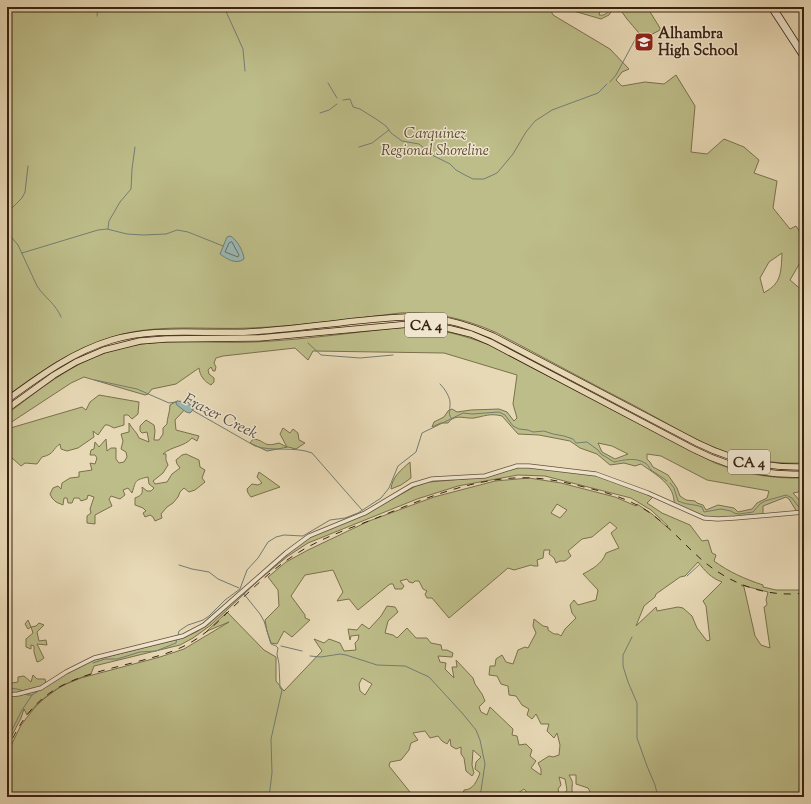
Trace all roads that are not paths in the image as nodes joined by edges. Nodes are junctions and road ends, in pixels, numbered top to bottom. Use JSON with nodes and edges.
{"nodes":[{"id":1,"x":770,"y":7,"type":"edge"},
{"id":2,"x":774,"y":7,"type":"edge"},
{"id":3,"x":804,"y":54,"type":"edge"},
{"id":4,"x":804,"y":60,"type":"edge"},
{"id":5,"x":7,"y":400,"type":"edge"},
{"id":6,"x":7,"y":409,"type":"edge"},
{"id":7,"x":804,"y":467,"type":"edge"},
{"id":8,"x":804,"y":474,"type":"edge"},
{"id":9,"x":804,"y":512,"type":"edge"},
{"id":10,"x":7,"y":695,"type":"edge"}],
"edges":[{"from":1,"to":4,"type":"main road"},
{"from":2,"to":3,"type":"main road"},
{"from":5,"to":7,"type":"highway","number":"CA 4"},
{"from":6,"to":8,"type":"highway","number":"CA 4"},
{"from":9,"to":10,"type":"street"}]}
